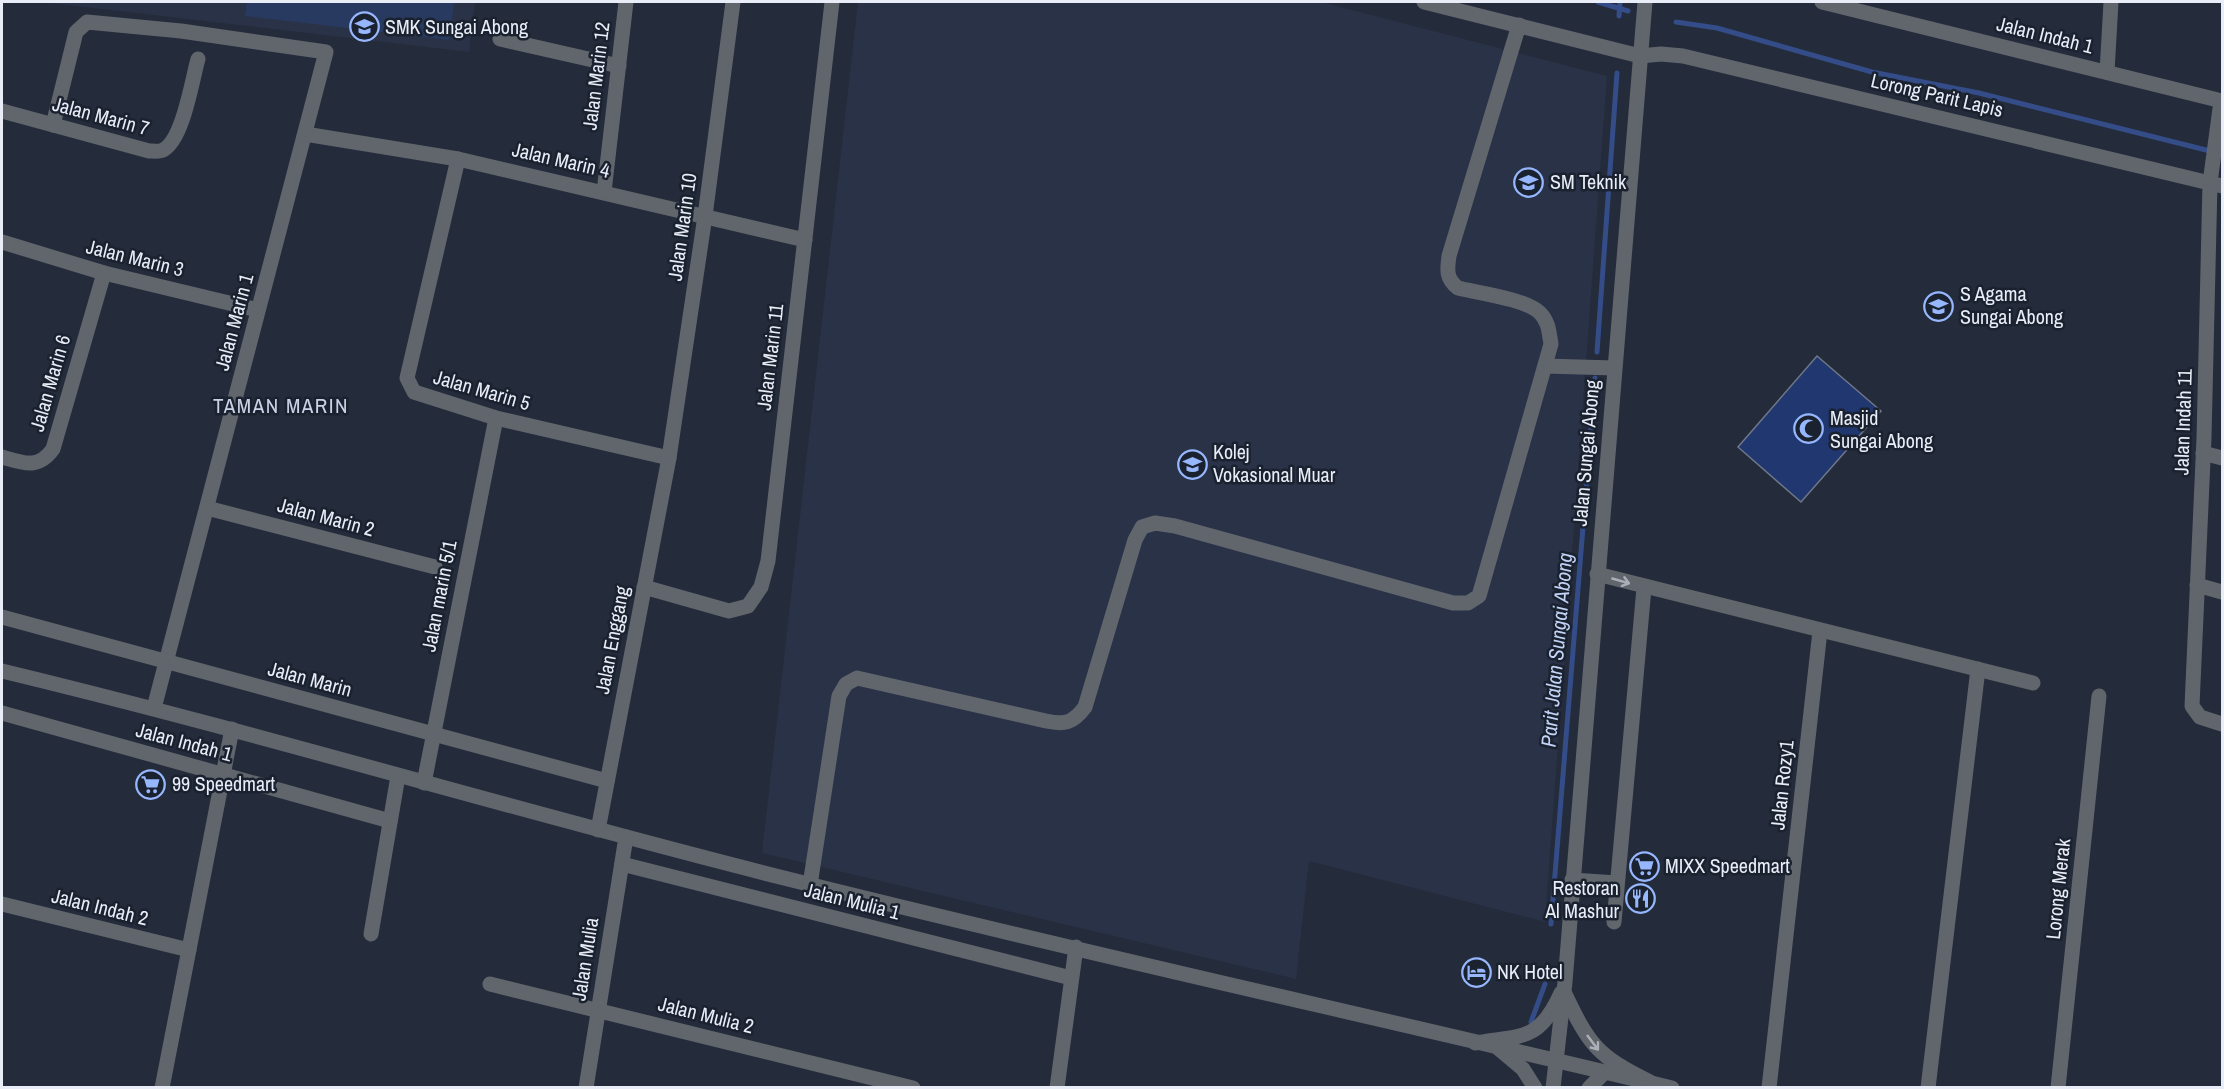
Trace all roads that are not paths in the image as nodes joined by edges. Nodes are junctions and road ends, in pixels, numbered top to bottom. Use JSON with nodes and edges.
{"nodes":[{"id":1,"x":626,"y":2,"type":"edge"},
{"id":2,"x":733,"y":2,"type":"edge"},
{"id":3,"x":832,"y":2,"type":"edge"},
{"id":4,"x":1424,"y":2,"type":"edge"},
{"id":5,"x":1644,"y":2,"type":"edge"},
{"id":6,"x":1822,"y":2,"type":"edge"},
{"id":7,"x":2111,"y":2,"type":"edge"},
{"id":8,"x":1519,"y":25,"type":"junction"},
{"id":9,"x":500,"y":39,"type":"dead end"},
{"id":10,"x":1640,"y":56,"type":"junction"},
{"id":11,"x":198,"y":59,"type":"dead end"},
{"id":12,"x":619,"y":66,"type":"junction"},
{"id":13,"x":2107,"y":72,"type":"junction"},
{"id":14,"x":2222,"y":101,"type":"edge"},
{"id":15,"x":2,"y":111,"type":"edge"},
{"id":16,"x":53,"y":125,"type":"junction"},
{"id":17,"x":305,"y":134,"type":"junction"},
{"id":18,"x":458,"y":159,"type":"junction"},
{"id":19,"x":2216,"y":185,"type":"edge"},
{"id":20,"x":604,"y":192,"type":"junction"},
{"id":21,"x":705,"y":216,"type":"junction"},
{"id":22,"x":805,"y":240,"type":"junction"},
{"id":23,"x":2,"y":242,"type":"edge"},
{"id":24,"x":2215,"y":244,"type":"edge"},
{"id":25,"x":104,"y":273,"type":"junction"},
{"id":26,"x":258,"y":310,"type":"junction"},
{"id":27,"x":1545,"y":366,"type":"junction"},
{"id":28,"x":1614,"y":368,"type":"junction"},
{"id":29,"x":496,"y":418,"type":"junction"},
{"id":30,"x":2203,"y":453,"type":"junction"},
{"id":31,"x":2,"y":457,"type":"edge"},
{"id":32,"x":669,"y":458,"type":"junction"},
{"id":33,"x":2223,"y":458,"type":"edge"},
{"id":34,"x":207,"y":508,"type":"junction"},
{"id":35,"x":435,"y":567,"type":"dead end"},
{"id":36,"x":1597,"y":574,"type":"junction"},
{"id":37,"x":2197,"y":585,"type":"junction"},
{"id":38,"x":644,"y":587,"type":"junction"},
{"id":39,"x":1644,"y":588,"type":"junction"},
{"id":40,"x":2223,"y":592,"type":"edge"},
{"id":41,"x":2,"y":617,"type":"edge"},
{"id":42,"x":1820,"y":631,"type":"junction"},
{"id":43,"x":166,"y":662,"type":"junction"},
{"id":44,"x":1978,"y":669,"type":"junction"},
{"id":45,"x":2,"y":671,"type":"edge"},
{"id":46,"x":2033,"y":682,"type":"dead end"},
{"id":47,"x":2099,"y":696,"type":"dead end"},
{"id":48,"x":154,"y":708,"type":"junction"},
{"id":49,"x":2,"y":713,"type":"edge"},
{"id":50,"x":2223,"y":724,"type":"edge"},
{"id":51,"x":232,"y":729,"type":"junction"},
{"id":52,"x":434,"y":734,"type":"junction"},
{"id":53,"x":223,"y":775,"type":"junction"},
{"id":54,"x":398,"y":776,"type":"junction"},
{"id":55,"x":607,"y":781,"type":"junction"},
{"id":56,"x":424,"y":783,"type":"junction"},
{"id":57,"x":390,"y":821,"type":"junction"},
{"id":58,"x":598,"y":830,"type":"junction"},
{"id":59,"x":626,"y":837,"type":"junction"},
{"id":60,"x":622,"y":864,"type":"junction"},
{"id":61,"x":1572,"y":880,"type":"junction"},
{"id":62,"x":1617,"y":884,"type":"junction"},
{"id":63,"x":810,"y":885,"type":"junction"},
{"id":64,"x":2,"y":904,"type":"edge"},
{"id":65,"x":1614,"y":922,"type":"dead end"},
{"id":66,"x":371,"y":934,"type":"dead end"},
{"id":67,"x":1076,"y":947,"type":"junction"},
{"id":68,"x":189,"y":950,"type":"junction"},
{"id":69,"x":1071,"y":978,"type":"junction"},
{"id":70,"x":490,"y":984,"type":"dead end"},
{"id":71,"x":1565,"y":987,"type":"junction"},
{"id":72,"x":598,"y":1010,"type":"junction"},
{"id":73,"x":1475,"y":1043,"type":"junction"},
{"id":74,"x":1498,"y":1048,"type":"junction"},
{"id":75,"x":1557,"y":1061,"type":"junction"},
{"id":76,"x":1607,"y":1078,"type":"edge"},
{"id":77,"x":1650,"y":1082,"type":"junction"},
{"id":78,"x":1773,"y":1087,"type":"edge"},
{"id":79,"x":162,"y":1088,"type":"edge"},
{"id":80,"x":586,"y":1088,"type":"edge"},
{"id":81,"x":913,"y":1088,"type":"edge"},
{"id":82,"x":1057,"y":1088,"type":"edge"},
{"id":83,"x":1535,"y":1088,"type":"edge"},
{"id":84,"x":1553,"y":1088,"type":"edge"},
{"id":85,"x":1589,"y":1088,"type":"edge"},
{"id":86,"x":1672,"y":1088,"type":"edge"},
{"id":87,"x":1928,"y":1088,"type":"edge"},
{"id":88,"x":2058,"y":1088,"type":"edge"}],
"edges":[{"from":1,"to":12,"type":"street","name":"Jalan Marin 12"},
{"from":2,"to":21,"type":"street","name":"Jalan Marin 10"},
{"from":3,"to":22,"type":"street","name":"Jalan Marin 11"},
{"from":4,"to":8,"type":"street","name":"Lorong Parit Lapis"},
{"from":5,"to":10,"type":"street","name":"Jalan Sungai Abong"},
{"from":6,"to":13,"type":"street","name":"Jalan Indah 1"},
{"from":7,"to":13,"type":"street"},
{"from":8,"to":10,"type":"street","name":"Lorong Parit Lapis"},
{"from":8,"to":27,"type":"street"},
{"from":9,"to":12,"type":"street"},
{"from":10,"to":19,"type":"street","name":"Lorong Parit Lapis"},
{"from":10,"to":28,"type":"street","name":"Jalan Sungai Abong"},
{"from":11,"to":16,"type":"street","name":"Jalan Marin 7"},
{"from":12,"to":20,"type":"street","name":"Jalan Marin 12"},
{"from":13,"to":14,"type":"street","name":"Jalan Indah 1"},
{"from":14,"to":19,"type":"street","name":"Jalan Indah 11"},
{"from":15,"to":16,"type":"street","name":"Jalan Marin 7"},
{"from":16,"to":17,"type":"street","name":"Jalan Marin 1"},
{"from":17,"to":18,"type":"street","name":"Jalan Marin 4"},
{"from":17,"to":26,"type":"street","name":"Jalan Marin 1"},
{"from":18,"to":20,"type":"street","name":"Jalan Marin 4"},
{"from":18,"to":29,"type":"street","name":"Jalan Marin 5"},
{"from":19,"to":24,"type":"street","name":"Jalan Indah 11"},
{"from":20,"to":21,"type":"street","name":"Jalan Marin 4"},
{"from":21,"to":22,"type":"street","name":"Jalan Marin 4"},
{"from":21,"to":32,"type":"street","name":"Jalan Marin 10"},
{"from":22,"to":38,"type":"street","name":"Jalan Marin 11"},
{"from":23,"to":25,"type":"street","name":"Jalan Marin 3"},
{"from":24,"to":30,"type":"street","name":"Jalan Indah 11"},
{"from":25,"to":26,"type":"street","name":"Jalan Marin 3"},
{"from":25,"to":31,"type":"street","name":"Jalan Marin 6"},
{"from":26,"to":34,"type":"street","name":"Jalan Marin 1"},
{"from":27,"to":28,"type":"street"},
{"from":27,"to":63,"type":"street"},
{"from":28,"to":36,"type":"street","name":"Jalan Sungai Abong"},
{"from":29,"to":32,"type":"street","name":"Jalan Marin 5"},
{"from":29,"to":52,"type":"street","name":"Jalan marin 5/1"},
{"from":30,"to":33,"type":"street"},
{"from":30,"to":37,"type":"street","name":"Jalan Indah 11"},
{"from":32,"to":38,"type":"street","name":"Jalan Enggang"},
{"from":34,"to":35,"type":"street","name":"Jalan Marin 2"},
{"from":34,"to":43,"type":"street","name":"Jalan Marin 1"},
{"from":36,"to":39,"type":"street","one_way":true},
{"from":36,"to":61,"type":"street","name":"Jalan Sungai Abong"},
{"from":37,"to":40,"type":"street"},
{"from":37,"to":50,"type":"street","name":"Jalan Indah 11"},
{"from":38,"to":55,"type":"street","name":"Jalan Enggang"},
{"from":39,"to":42,"type":"street"},
{"from":39,"to":62,"type":"street"},
{"from":41,"to":43,"type":"street","name":"Jalan Marin"},
{"from":42,"to":44,"type":"street"},
{"from":42,"to":78,"type":"street","name":"Jalan Rozy1"},
{"from":43,"to":48,"type":"street","name":"Jalan Marin 1"},
{"from":43,"to":52,"type":"street","name":"Jalan Marin"},
{"from":44,"to":46,"type":"street"},
{"from":44,"to":87,"type":"street"},
{"from":45,"to":48,"type":"street"},
{"from":47,"to":88,"type":"street","name":"Lorong Merak"},
{"from":48,"to":51,"type":"street"},
{"from":49,"to":53,"type":"street","name":"Jalan Indah 1"},
{"from":51,"to":53,"type":"street"},
{"from":51,"to":54,"type":"street"},
{"from":52,"to":55,"type":"street","name":"Jalan Marin"},
{"from":52,"to":56,"type":"street","name":"Jalan marin 5/1"},
{"from":53,"to":57,"type":"street","name":"Jalan Indah 1"},
{"from":53,"to":68,"type":"street"},
{"from":54,"to":56,"type":"street"},
{"from":54,"to":57,"type":"street"},
{"from":55,"to":58,"type":"street","name":"Jalan Enggang"},
{"from":56,"to":58,"type":"street"},
{"from":57,"to":66,"type":"street"},
{"from":58,"to":59,"type":"street"},
{"from":59,"to":60,"type":"street","name":"Jalan Mulia"},
{"from":59,"to":63,"type":"street"},
{"from":60,"to":69,"type":"street","name":"Jalan Mulia 1"},
{"from":60,"to":72,"type":"street","name":"Jalan Mulia"},
{"from":61,"to":62,"type":"street"},
{"from":61,"to":71,"type":"street","name":"Jalan Sungai Abong"},
{"from":62,"to":65,"type":"street"},
{"from":63,"to":67,"type":"street"},
{"from":64,"to":68,"type":"street","name":"Jalan Indah 2"},
{"from":67,"to":69,"type":"street"},
{"from":67,"to":73,"type":"street"},
{"from":68,"to":79,"type":"street"},
{"from":69,"to":82,"type":"street"},
{"from":70,"to":72,"type":"street","name":"Jalan Mulia 2"},
{"from":71,"to":73,"type":"street"},
{"from":71,"to":75,"type":"street","name":"Jalan Sungai Abong"},
{"from":71,"to":77,"type":"street","one_way":true},
{"from":72,"to":80,"type":"street","name":"Jalan Mulia"},
{"from":72,"to":81,"type":"street","name":"Jalan Mulia 2"},
{"from":73,"to":74,"type":"street"},
{"from":74,"to":75,"type":"street"},
{"from":74,"to":83,"type":"street"},
{"from":75,"to":76,"type":"street"},
{"from":75,"to":84,"type":"street","name":"Jalan Sungai Abong"},
{"from":76,"to":77,"type":"street"},
{"from":76,"to":85,"type":"street"},
{"from":77,"to":86,"type":"street"}]}
